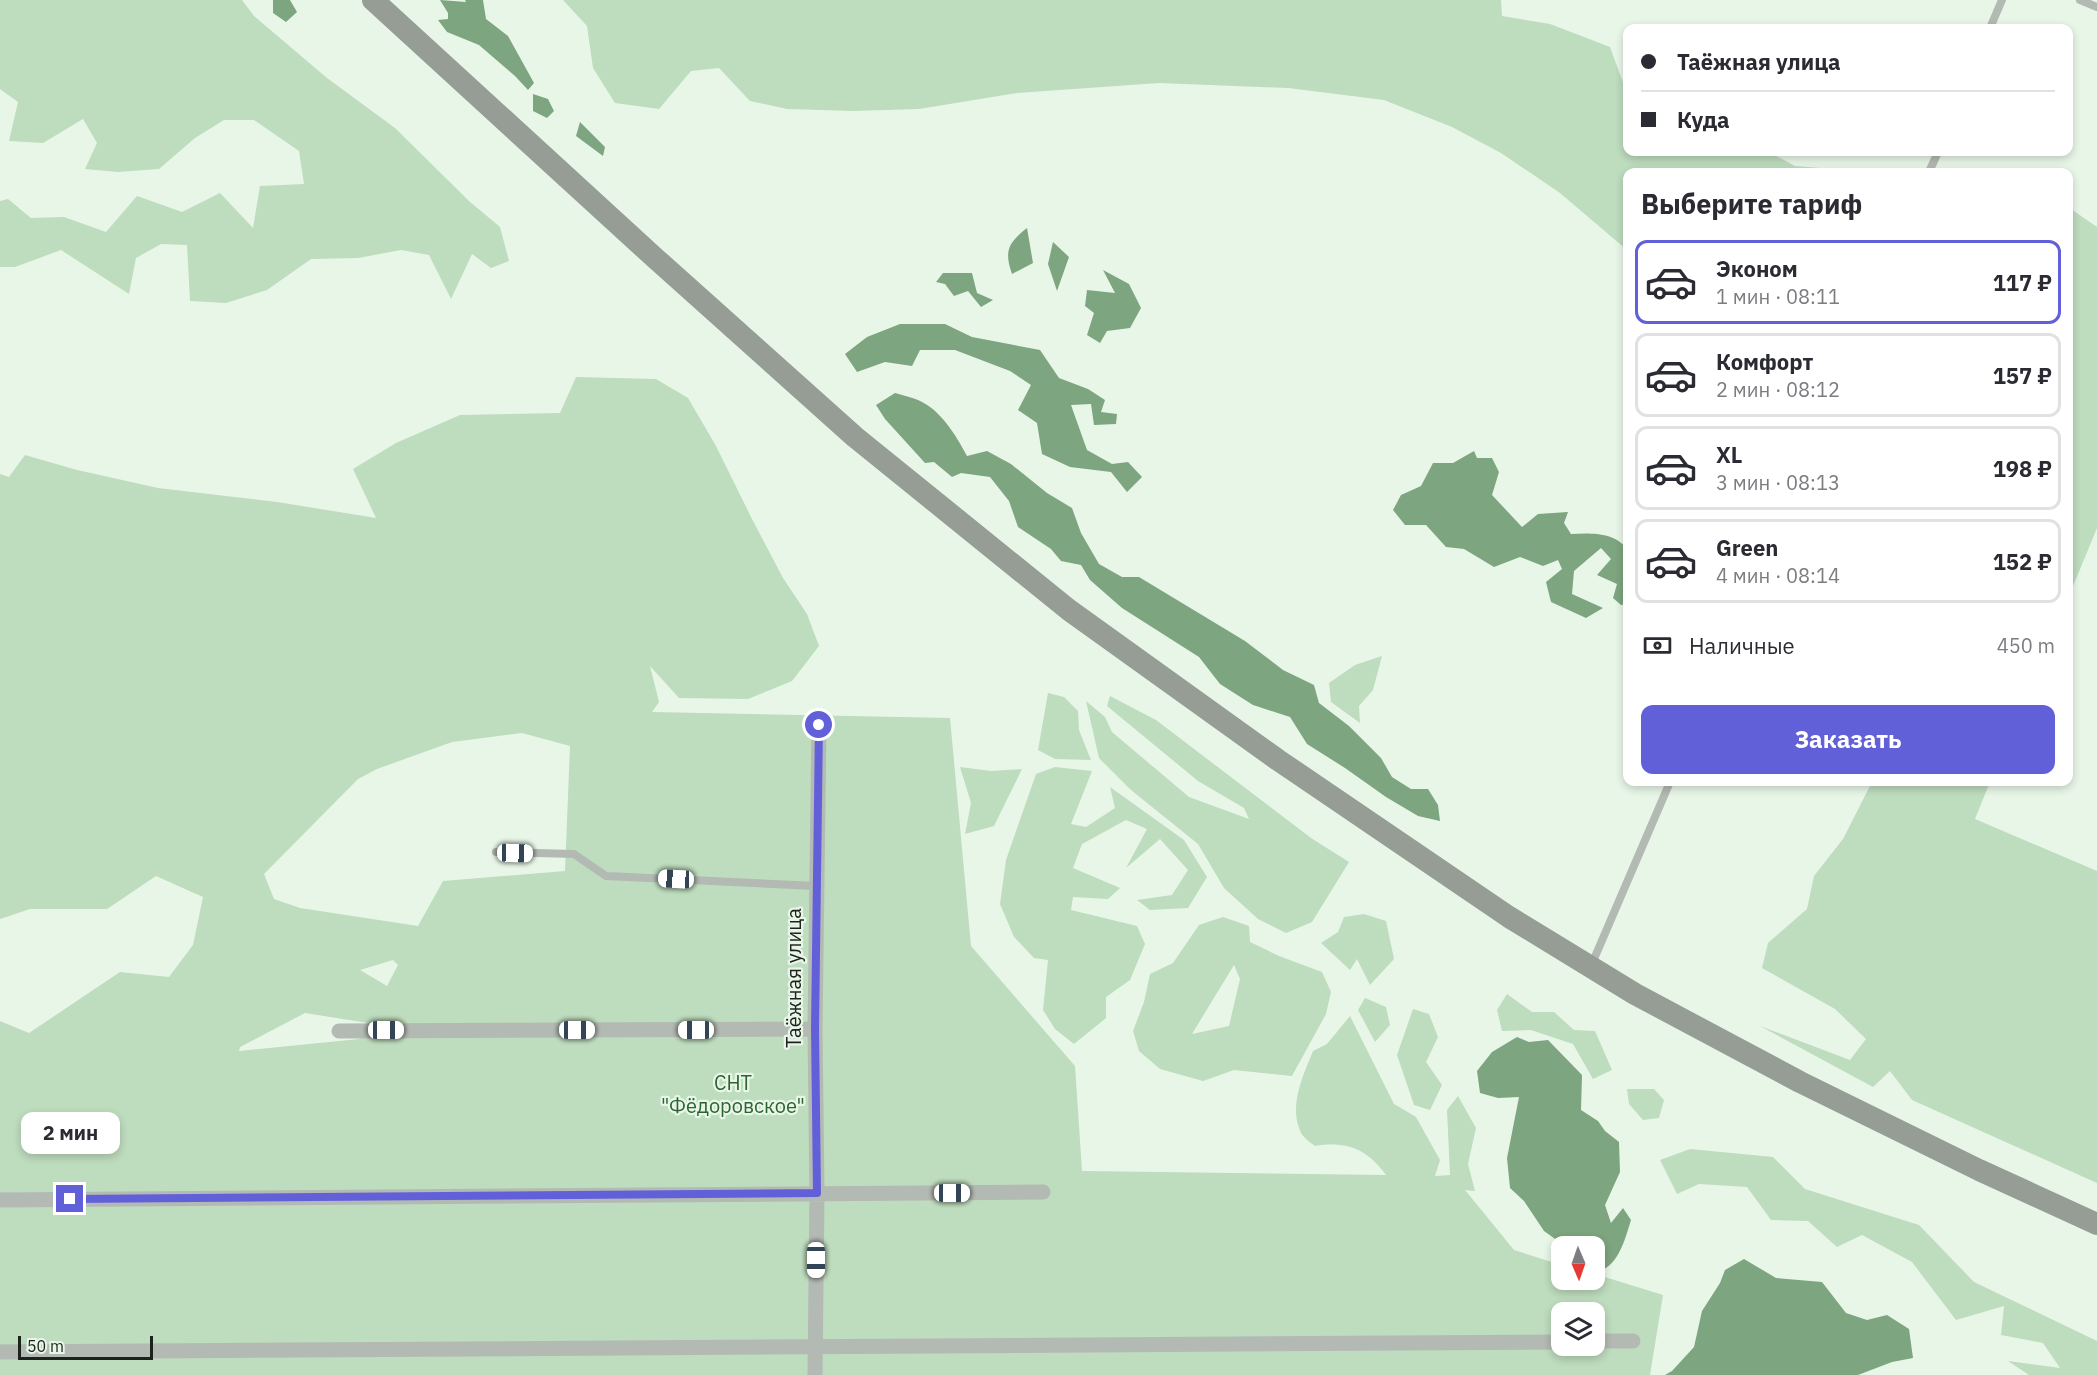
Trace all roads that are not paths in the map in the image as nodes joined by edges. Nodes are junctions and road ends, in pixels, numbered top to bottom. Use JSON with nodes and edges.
{"nodes":[{"id":1,"x":373,"y":0,"type":"edge"},
{"id":2,"x":2002,"y":0,"type":"edge"},
{"id":3,"x":2080,"y":0,"type":"edge"},
{"id":4,"x":2097,"y":7,"type":"edge"},
{"id":5,"x":1992,"y":24,"type":"edge"},
{"id":6,"x":819,"y":725,"type":"dead end"},
{"id":7,"x":1668,"y":786,"type":"edge"},
{"id":8,"x":496,"y":852,"type":"dead end"},
{"id":9,"x":816,"y":886,"type":"junction"},
{"id":10,"x":1591,"y":967,"type":"junction"},
{"id":11,"x":815,"y":1029,"type":"junction"},
{"id":12,"x":339,"y":1031,"type":"dead end"},
{"id":13,"x":1042,"y":1192,"type":"dead end"},
{"id":14,"x":817,"y":1193,"type":"junction"},
{"id":15,"x":0,"y":1200,"type":"edge"},
{"id":16,"x":2097,"y":1224,"type":"edge"},
{"id":17,"x":1605,"y":1341,"type":"edge"},
{"id":18,"x":1633,"y":1341,"type":"dead end"},
{"id":19,"x":1551,"y":1342,"type":"edge"},
{"id":20,"x":815,"y":1348,"type":"junction"},
{"id":21,"x":0,"y":1352,"type":"edge"},
{"id":22,"x":815,"y":1375,"type":"edge"}],
"edges":[{"from":1,"to":10,"type":"main road"},
{"from":2,"to":5,"type":"lane"},
{"from":3,"to":4,"type":"lane"},
{"from":6,"to":9,"type":"street","name":"Таёжная улица"},
{"from":7,"to":10,"type":"lane"},
{"from":8,"to":9,"type":"lane"},
{"from":9,"to":11,"type":"street","name":"Таёжная улица"},
{"from":10,"to":16,"type":"main road"},
{"from":11,"to":12,"type":"street"},
{"from":11,"to":14,"type":"street","name":"Таёжная улица"},
{"from":13,"to":14,"type":"street"},
{"from":14,"to":15,"type":"street"},
{"from":14,"to":20,"type":"street","name":"Таёжная улица"},
{"from":17,"to":18,"type":"street"},
{"from":19,"to":20,"type":"street"},
{"from":20,"to":21,"type":"street"},
{"from":20,"to":22,"type":"street","name":"Таёжная улица"}]}
